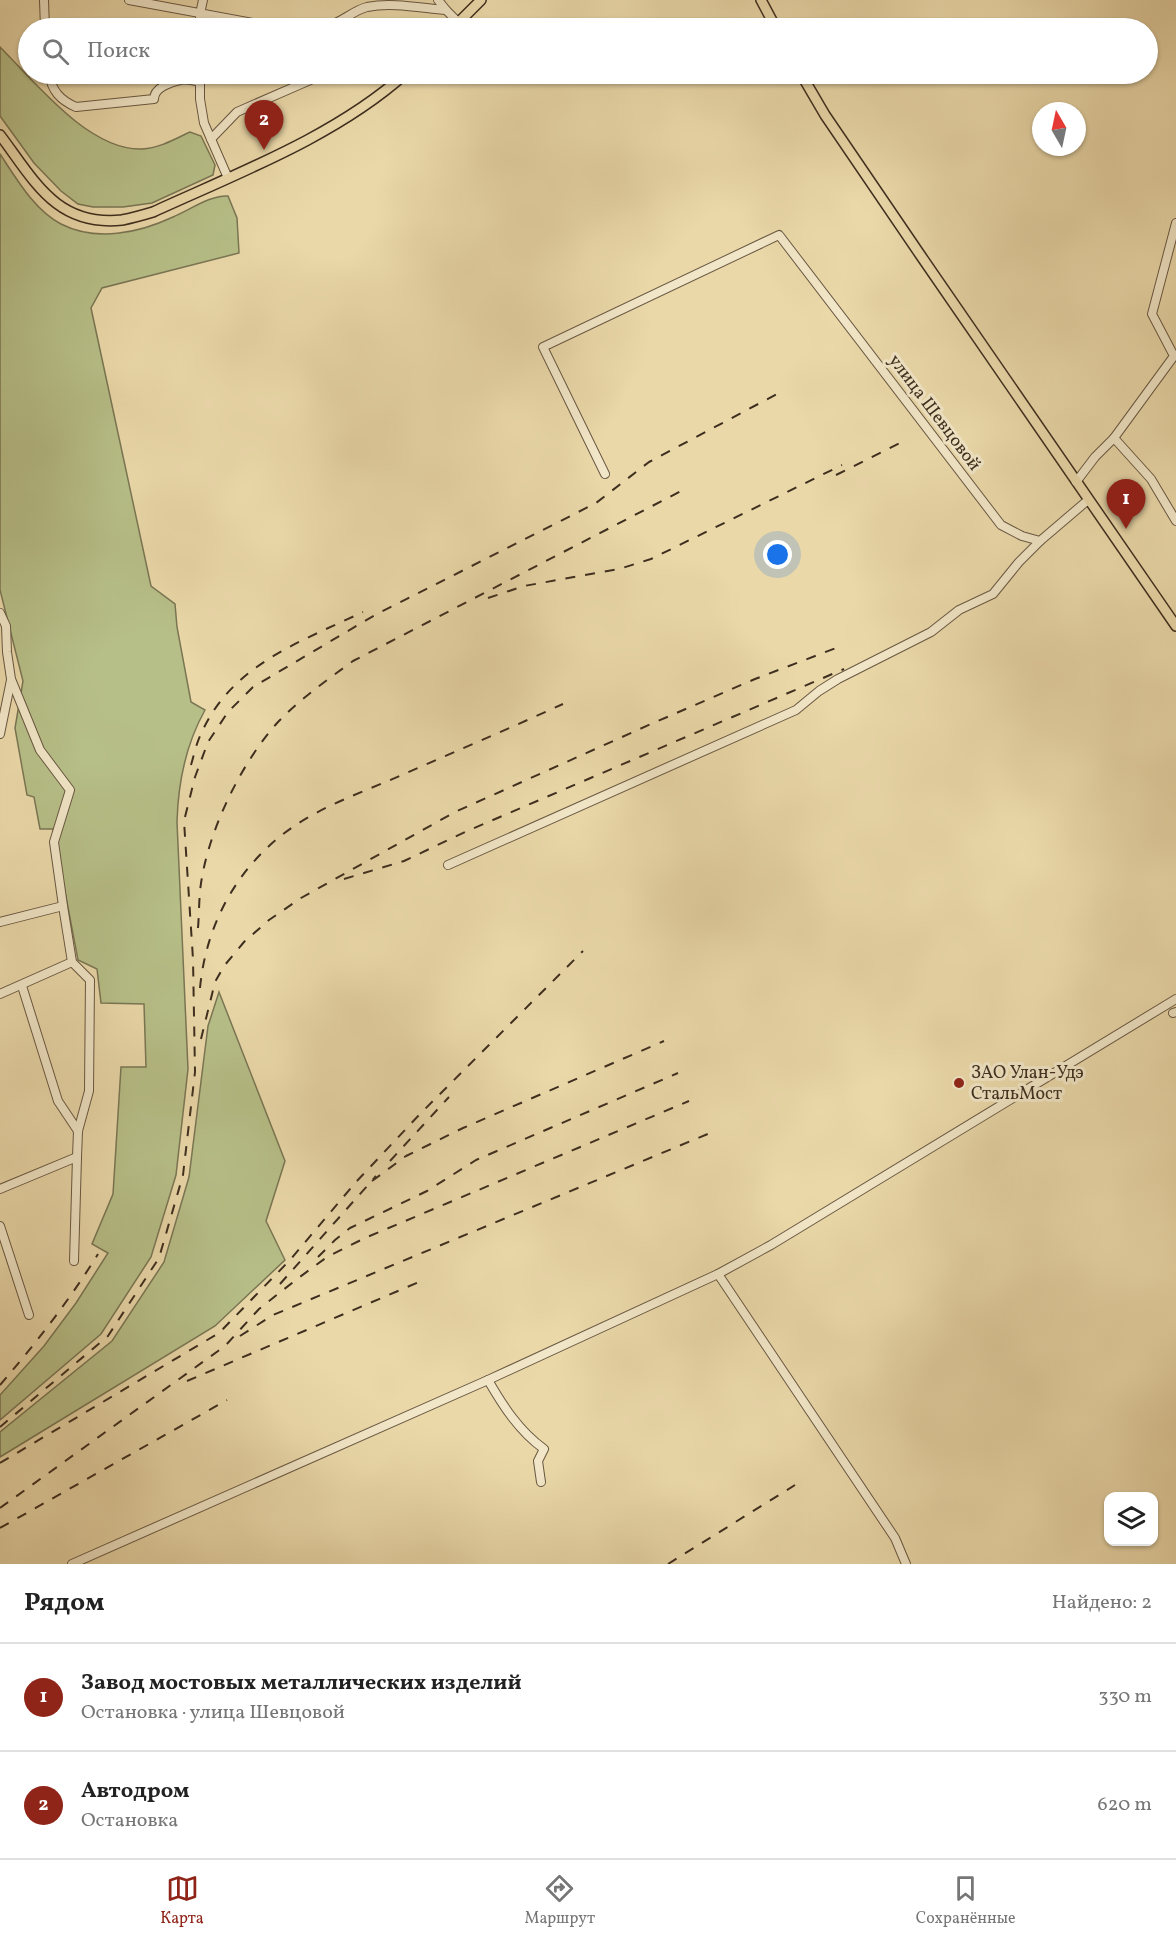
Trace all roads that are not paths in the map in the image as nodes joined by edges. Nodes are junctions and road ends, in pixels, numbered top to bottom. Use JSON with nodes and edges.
{"nodes":[{"id":1,"x":44,"y":0,"type":"edge"},
{"id":2,"x":129,"y":0,"type":"edge"},
{"id":3,"x":203,"y":0,"type":"edge"},
{"id":4,"x":438,"y":0,"type":"edge"},
{"id":5,"x":450,"y":0,"type":"edge"},
{"id":6,"x":481,"y":0,"type":"edge"},
{"id":7,"x":761,"y":0,"type":"edge"},
{"id":8,"x":365,"y":4,"type":"edge"},
{"id":9,"x":446,"y":10,"type":"junction"},
{"id":10,"x":200,"y":14,"type":"junction"},
{"id":11,"x":45,"y":18,"type":"edge"},
{"id":12,"x":200,"y":18,"type":"edge"},
{"id":13,"x":223,"y":18,"type":"edge"},
{"id":14,"x":345,"y":18,"type":"edge"},
{"id":15,"x":451,"y":18,"type":"edge"},
{"id":16,"x":464,"y":18,"type":"edge"},
{"id":17,"x":771,"y":18,"type":"edge"},
{"id":18,"x":51,"y":84,"type":"edge"},
{"id":19,"x":170,"y":84,"type":"edge"},
{"id":20,"x":200,"y":84,"type":"edge"},
{"id":21,"x":301,"y":84,"type":"edge"},
{"id":22,"x":394,"y":84,"type":"edge"},
{"id":23,"x":807,"y":84,"type":"edge"},
{"id":24,"x":0,"y":135,"type":"edge"},
{"id":25,"x":211,"y":139,"type":"junction"},
{"id":26,"x":228,"y":178,"type":"junction"},
{"id":27,"x":1176,"y":223,"type":"edge"},
{"id":28,"x":1175,"y":355,"type":"edge"},
{"id":29,"x":1114,"y":438,"type":"junction"},
{"id":30,"x":605,"y":474,"type":"dead end"},
{"id":31,"x":1077,"y":482,"type":"junction"},
{"id":32,"x":1088,"y":500,"type":"junction"},
{"id":33,"x":1176,"y":521,"type":"edge"},
{"id":34,"x":1040,"y":541,"type":"junction"},
{"id":35,"x":0,"y":612,"type":"edge"},
{"id":36,"x":1176,"y":626,"type":"edge"},
{"id":37,"x":11,"y":680,"type":"junction"},
{"id":38,"x":0,"y":734,"type":"edge"},
{"id":39,"x":448,"y":865,"type":"dead end"},
{"id":40,"x":63,"y":906,"type":"junction"},
{"id":41,"x":0,"y":922,"type":"edge"},
{"id":42,"x":72,"y":962,"type":"junction"},
{"id":43,"x":22,"y":986,"type":"junction"},
{"id":44,"x":0,"y":994,"type":"edge"},
{"id":45,"x":1176,"y":999,"type":"edge"},
{"id":46,"x":78,"y":1131,"type":"junction"},
{"id":47,"x":77,"y":1157,"type":"junction"},
{"id":48,"x":0,"y":1189,"type":"edge"},
{"id":49,"x":0,"y":1226,"type":"edge"},
{"id":50,"x":74,"y":1261,"type":"dead end"},
{"id":51,"x":718,"y":1274,"type":"junction"},
{"id":52,"x":29,"y":1315,"type":"dead end"},
{"id":53,"x":488,"y":1380,"type":"junction"},
{"id":54,"x":541,"y":1482,"type":"dead end"},
{"id":55,"x":72,"y":1564,"type":"edge"},
{"id":56,"x":906,"y":1564,"type":"edge"}],
"edges":[{"from":1,"to":11,"type":"street"},
{"from":2,"to":10,"type":"street"},
{"from":3,"to":10,"type":"street"},
{"from":4,"to":9,"type":"street"},
{"from":5,"to":9,"type":"street"},
{"from":6,"to":16,"type":"main road"},
{"from":7,"to":17,"type":"main road"},
{"from":8,"to":9,"type":"street"},
{"from":8,"to":14,"type":"street"},
{"from":9,"to":15,"type":"street"},
{"from":10,"to":12,"type":"street"},
{"from":10,"to":13,"type":"street"},
{"from":18,"to":19,"type":"street"},
{"from":20,"to":25,"type":"street"},
{"from":21,"to":25,"type":"street"},
{"from":22,"to":26,"type":"main road"},
{"from":23,"to":31,"type":"main road"},
{"from":24,"to":26,"type":"main road"},
{"from":25,"to":26,"type":"street"},
{"from":27,"to":28,"type":"street"},
{"from":28,"to":29,"type":"street"},
{"from":29,"to":31,"type":"street"},
{"from":29,"to":33,"type":"street"},
{"from":30,"to":34,"type":"street","name":"улица Шевцовой"},
{"from":31,"to":32,"type":"main road"},
{"from":32,"to":34,"type":"street"},
{"from":32,"to":36,"type":"main road"},
{"from":34,"to":39,"type":"street"},
{"from":35,"to":37,"type":"street"},
{"from":37,"to":38,"type":"street"},
{"from":37,"to":40,"type":"street"},
{"from":40,"to":41,"type":"street"},
{"from":40,"to":42,"type":"street"},
{"from":42,"to":43,"type":"street"},
{"from":42,"to":46,"type":"street"},
{"from":43,"to":44,"type":"street"},
{"from":43,"to":46,"type":"street"},
{"from":45,"to":51,"type":"street"},
{"from":46,"to":47,"type":"street"},
{"from":47,"to":48,"type":"street"},
{"from":47,"to":50,"type":"street"},
{"from":49,"to":52,"type":"street"},
{"from":51,"to":53,"type":"street"},
{"from":51,"to":56,"type":"street"},
{"from":53,"to":54,"type":"street"},
{"from":53,"to":55,"type":"street"}]}
